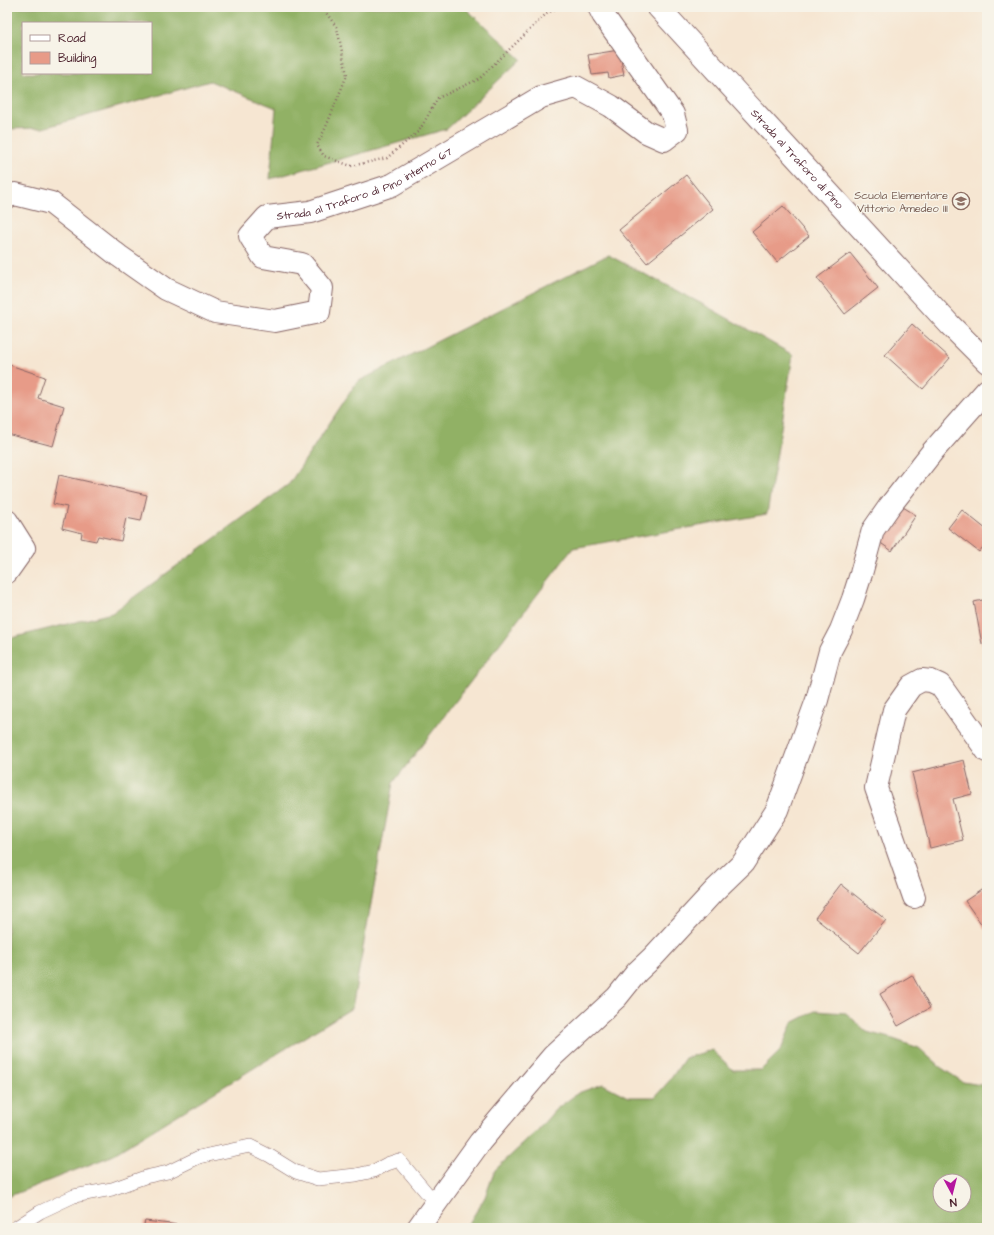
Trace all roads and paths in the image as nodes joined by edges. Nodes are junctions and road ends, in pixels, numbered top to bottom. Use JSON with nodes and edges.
{"nodes":[{"id":1,"x":322,"y":7,"type":"edge"},
{"id":2,"x":560,"y":7,"type":"edge"},
{"id":3,"x":599,"y":7,"type":"edge"},
{"id":4,"x":658,"y":7,"type":"edge"},
{"id":5,"x":7,"y":197,"type":"edge"},
{"id":6,"x":987,"y":362,"type":"edge"},
{"id":7,"x":987,"y":390,"type":"edge"},
{"id":8,"x":7,"y":521,"type":"edge"},
{"id":9,"x":7,"y":572,"type":"edge"},
{"id":10,"x":987,"y":751,"type":"edge"},
{"id":11,"x":914,"y":897,"type":"dead end"},
{"id":12,"x":437,"y":1202,"type":"junction"},
{"id":13,"x":15,"y":1228,"type":"edge"},
{"id":14,"x":418,"y":1228,"type":"edge"}],
"edges":[{"from":1,"to":2,"type":"path"},
{"from":3,"to":5,"type":"street","name":"Strada al Traforo di Pino interno 67"},
{"from":4,"to":6,"type":"street","name":"Strada al Traforo di Pino"},
{"from":7,"to":12,"type":"street"},
{"from":8,"to":9,"type":"street"},
{"from":10,"to":11,"type":"street"},
{"from":12,"to":13,"type":"lane"},
{"from":12,"to":14,"type":"street"}]}
